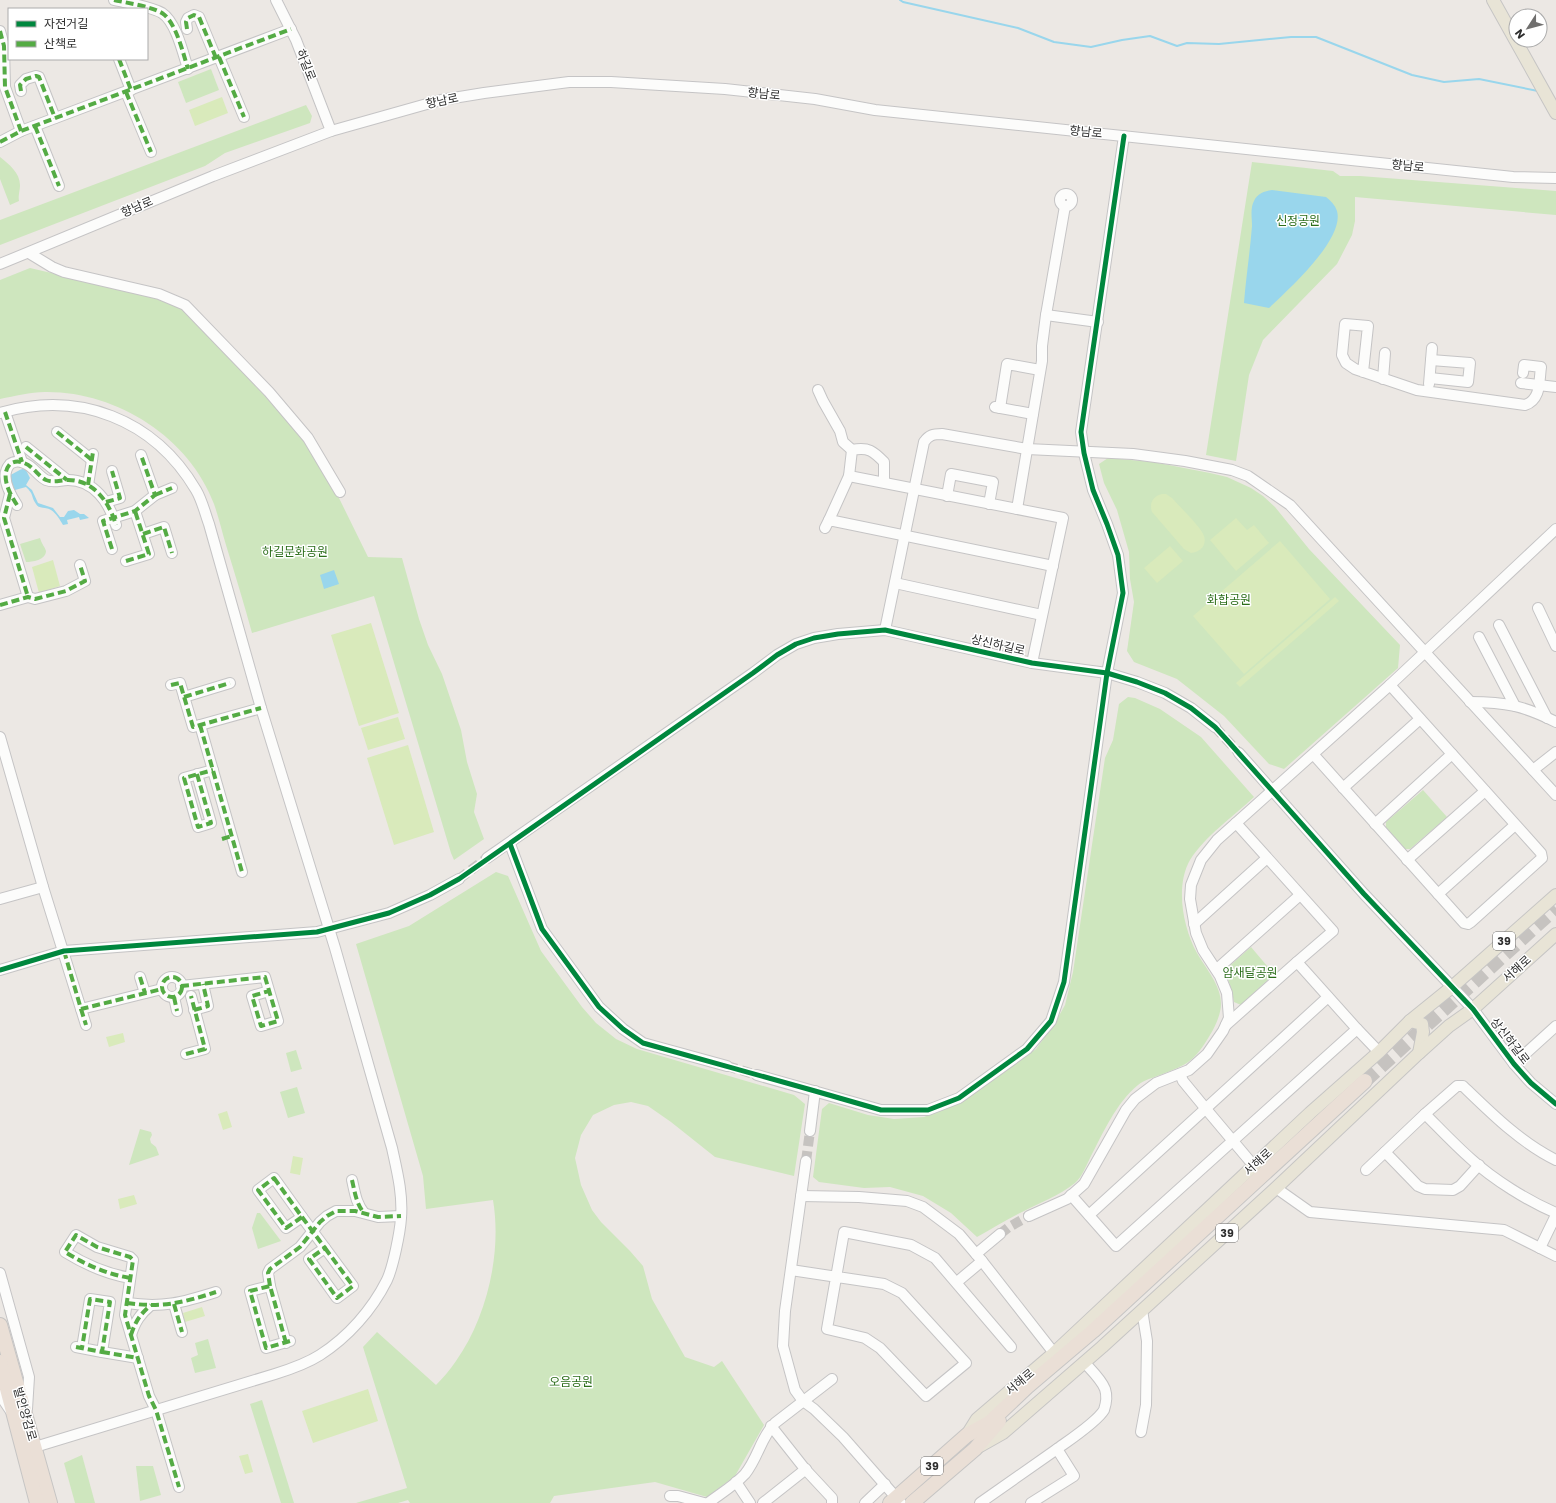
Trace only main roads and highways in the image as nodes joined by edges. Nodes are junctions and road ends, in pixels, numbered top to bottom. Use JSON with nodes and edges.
{"nodes":[{"id":1,"x":1493,"y":0,"type":"edge"},
{"id":2,"x":1555,"y":111,"type":"edge"},
{"id":3,"x":1556,"y":895,"type":"edge"},
{"id":4,"x":1556,"y":934,"type":"edge"},
{"id":5,"x":1410,"y":1021,"type":"junction"},
{"id":6,"x":1419,"y":1053,"type":"junction"},
{"id":7,"x":0,"y":1325,"type":"edge"},
{"id":8,"x":0,"y":1362,"type":"edge"},
{"id":9,"x":21,"y":1419,"type":"junction"},
{"id":10,"x":967,"y":1435,"type":"junction"},
{"id":11,"x":975,"y":1449,"type":"junction"},
{"id":12,"x":896,"y":1501,"type":"edge"},
{"id":13,"x":37,"y":1503,"type":"edge"},
{"id":14,"x":50,"y":1503,"type":"edge"},
{"id":15,"x":912,"y":1503,"type":"edge"}],
"edges":[{"from":1,"to":2,"type":"main road"},
{"from":3,"to":5,"type":"main road","name":"서해로","number":"39"},
{"from":4,"to":6,"type":"main road","name":"서해로","number":"39"},
{"from":5,"to":6,"type":"main road"},
{"from":5,"to":10,"type":"main road","name":"서해로","number":"39"},
{"from":6,"to":11,"type":"main road","name":"서해로","number":"39"},
{"from":7,"to":9,"type":"highway","name":"발안양감로"},
{"from":8,"to":9,"type":"highway","name":"발안양감로"},
{"from":9,"to":13,"type":"highway","name":"발안양감로"},
{"from":9,"to":14,"type":"highway","name":"발안양감로"},
{"from":10,"to":11,"type":"highway","name":"서해로","number":"39"},
{"from":10,"to":12,"type":"highway","name":"서해로","number":"39"},
{"from":11,"to":15,"type":"highway","name":"서해로","number":"39"}]}
